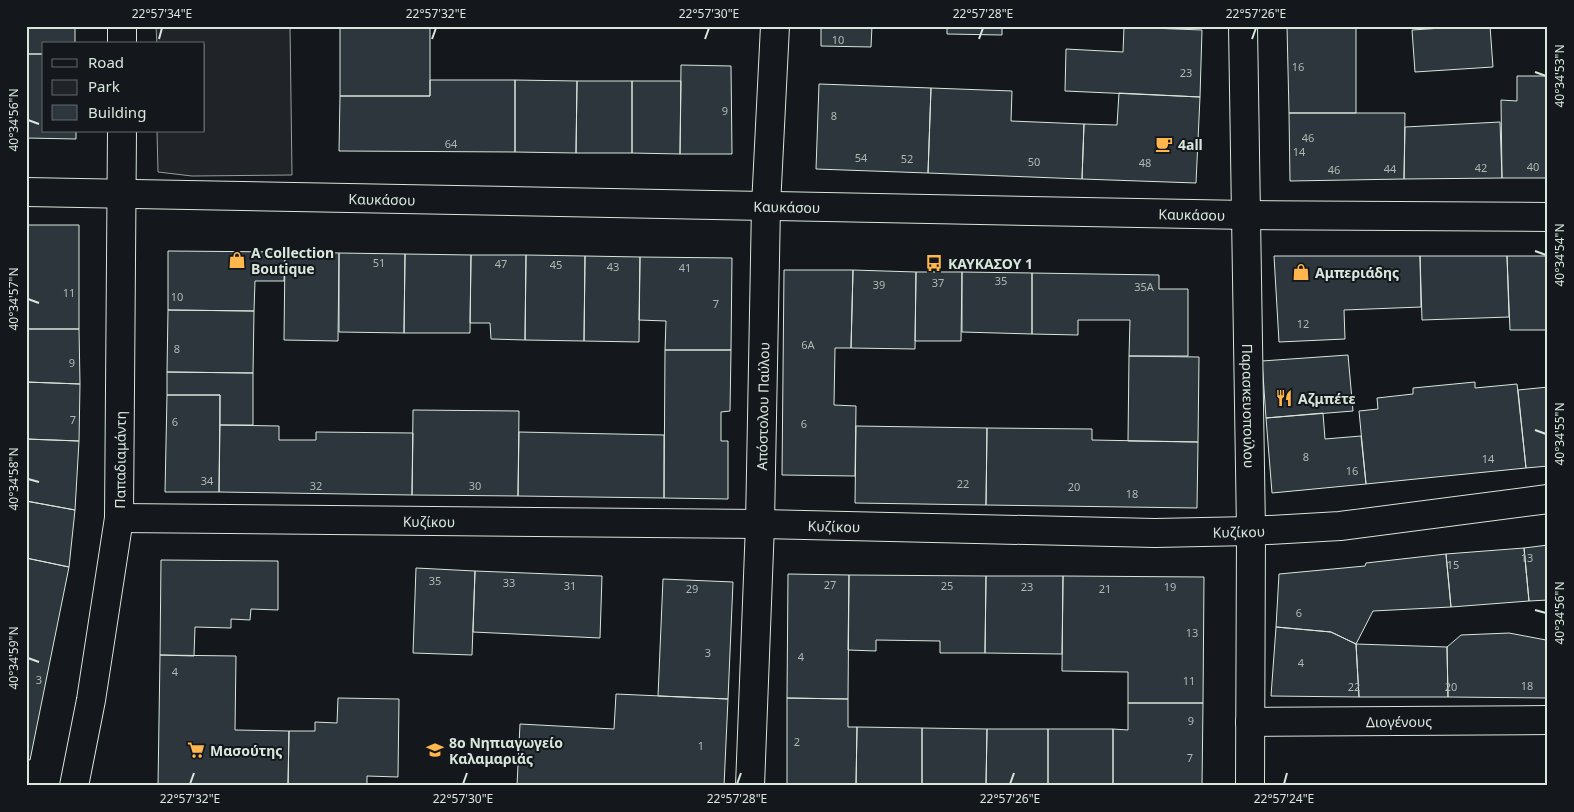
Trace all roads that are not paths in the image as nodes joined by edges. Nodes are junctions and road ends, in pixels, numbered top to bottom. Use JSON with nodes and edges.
{"nodes":[{"id":1,"x":122,"y":26,"type":"edge"},
{"id":2,"x":775,"y":26,"type":"edge"},
{"id":3,"x":1244,"y":26,"type":"edge"},
{"id":4,"x":122,"y":42,"type":"edge"},
{"id":5,"x":122,"y":132,"type":"edge"},
{"id":6,"x":26,"y":192,"type":"edge"},
{"id":7,"x":122,"y":194,"type":"junction"},
{"id":8,"x":766,"y":206,"type":"junction"},
{"id":9,"x":1247,"y":215,"type":"junction"},
{"id":10,"x":1548,"y":217,"type":"edge"},
{"id":11,"x":1548,"y":499,"type":"edge"},
{"id":12,"x":119,"y":518,"type":"junction"},
{"id":13,"x":760,"y":524,"type":"junction"},
{"id":14,"x":1250,"y":531,"type":"junction"},
{"id":15,"x":1548,"y":720,"type":"edge"},
{"id":16,"x":1250,"y":722,"type":"junction"},
{"id":17,"x":74,"y":786,"type":"edge"},
{"id":18,"x":750,"y":786,"type":"edge"},
{"id":19,"x":1250,"y":786,"type":"edge"}],
"edges":[{"from":1,"to":4,"type":"street"},
{"from":2,"to":8,"type":"street","name":"Απόστολου Παύλου"},
{"from":3,"to":9,"type":"street","name":"Παρασκευοπούλου"},
{"from":5,"to":7,"type":"street","name":"Παπαδιαμάντη"},
{"from":6,"to":7,"type":"street","name":"Καυκάσου"},
{"from":7,"to":8,"type":"street","name":"Καυκάσου"},
{"from":7,"to":12,"type":"street","name":"Παπαδιαμάντη"},
{"from":8,"to":9,"type":"street","name":"Καυκάσου"},
{"from":8,"to":13,"type":"street","name":"Απόστολου Παύλου"},
{"from":9,"to":10,"type":"street","name":"Καυκάσου"},
{"from":9,"to":14,"type":"street","name":"Παρασκευοπούλου"},
{"from":11,"to":14,"type":"street","name":"Κυζίκου"},
{"from":12,"to":13,"type":"street","name":"Κυζίκου"},
{"from":12,"to":17,"type":"street","name":"Παπαδιαμάντη"},
{"from":13,"to":14,"type":"street","name":"Κυζίκου"},
{"from":13,"to":18,"type":"street","name":"Απόστολου Παύλου"},
{"from":14,"to":16,"type":"street","name":"Παρασκευοπούλου"},
{"from":15,"to":16,"type":"street","name":"Διογένους"},
{"from":16,"to":19,"type":"street","name":"Παρασκευοπούλου"}]}
